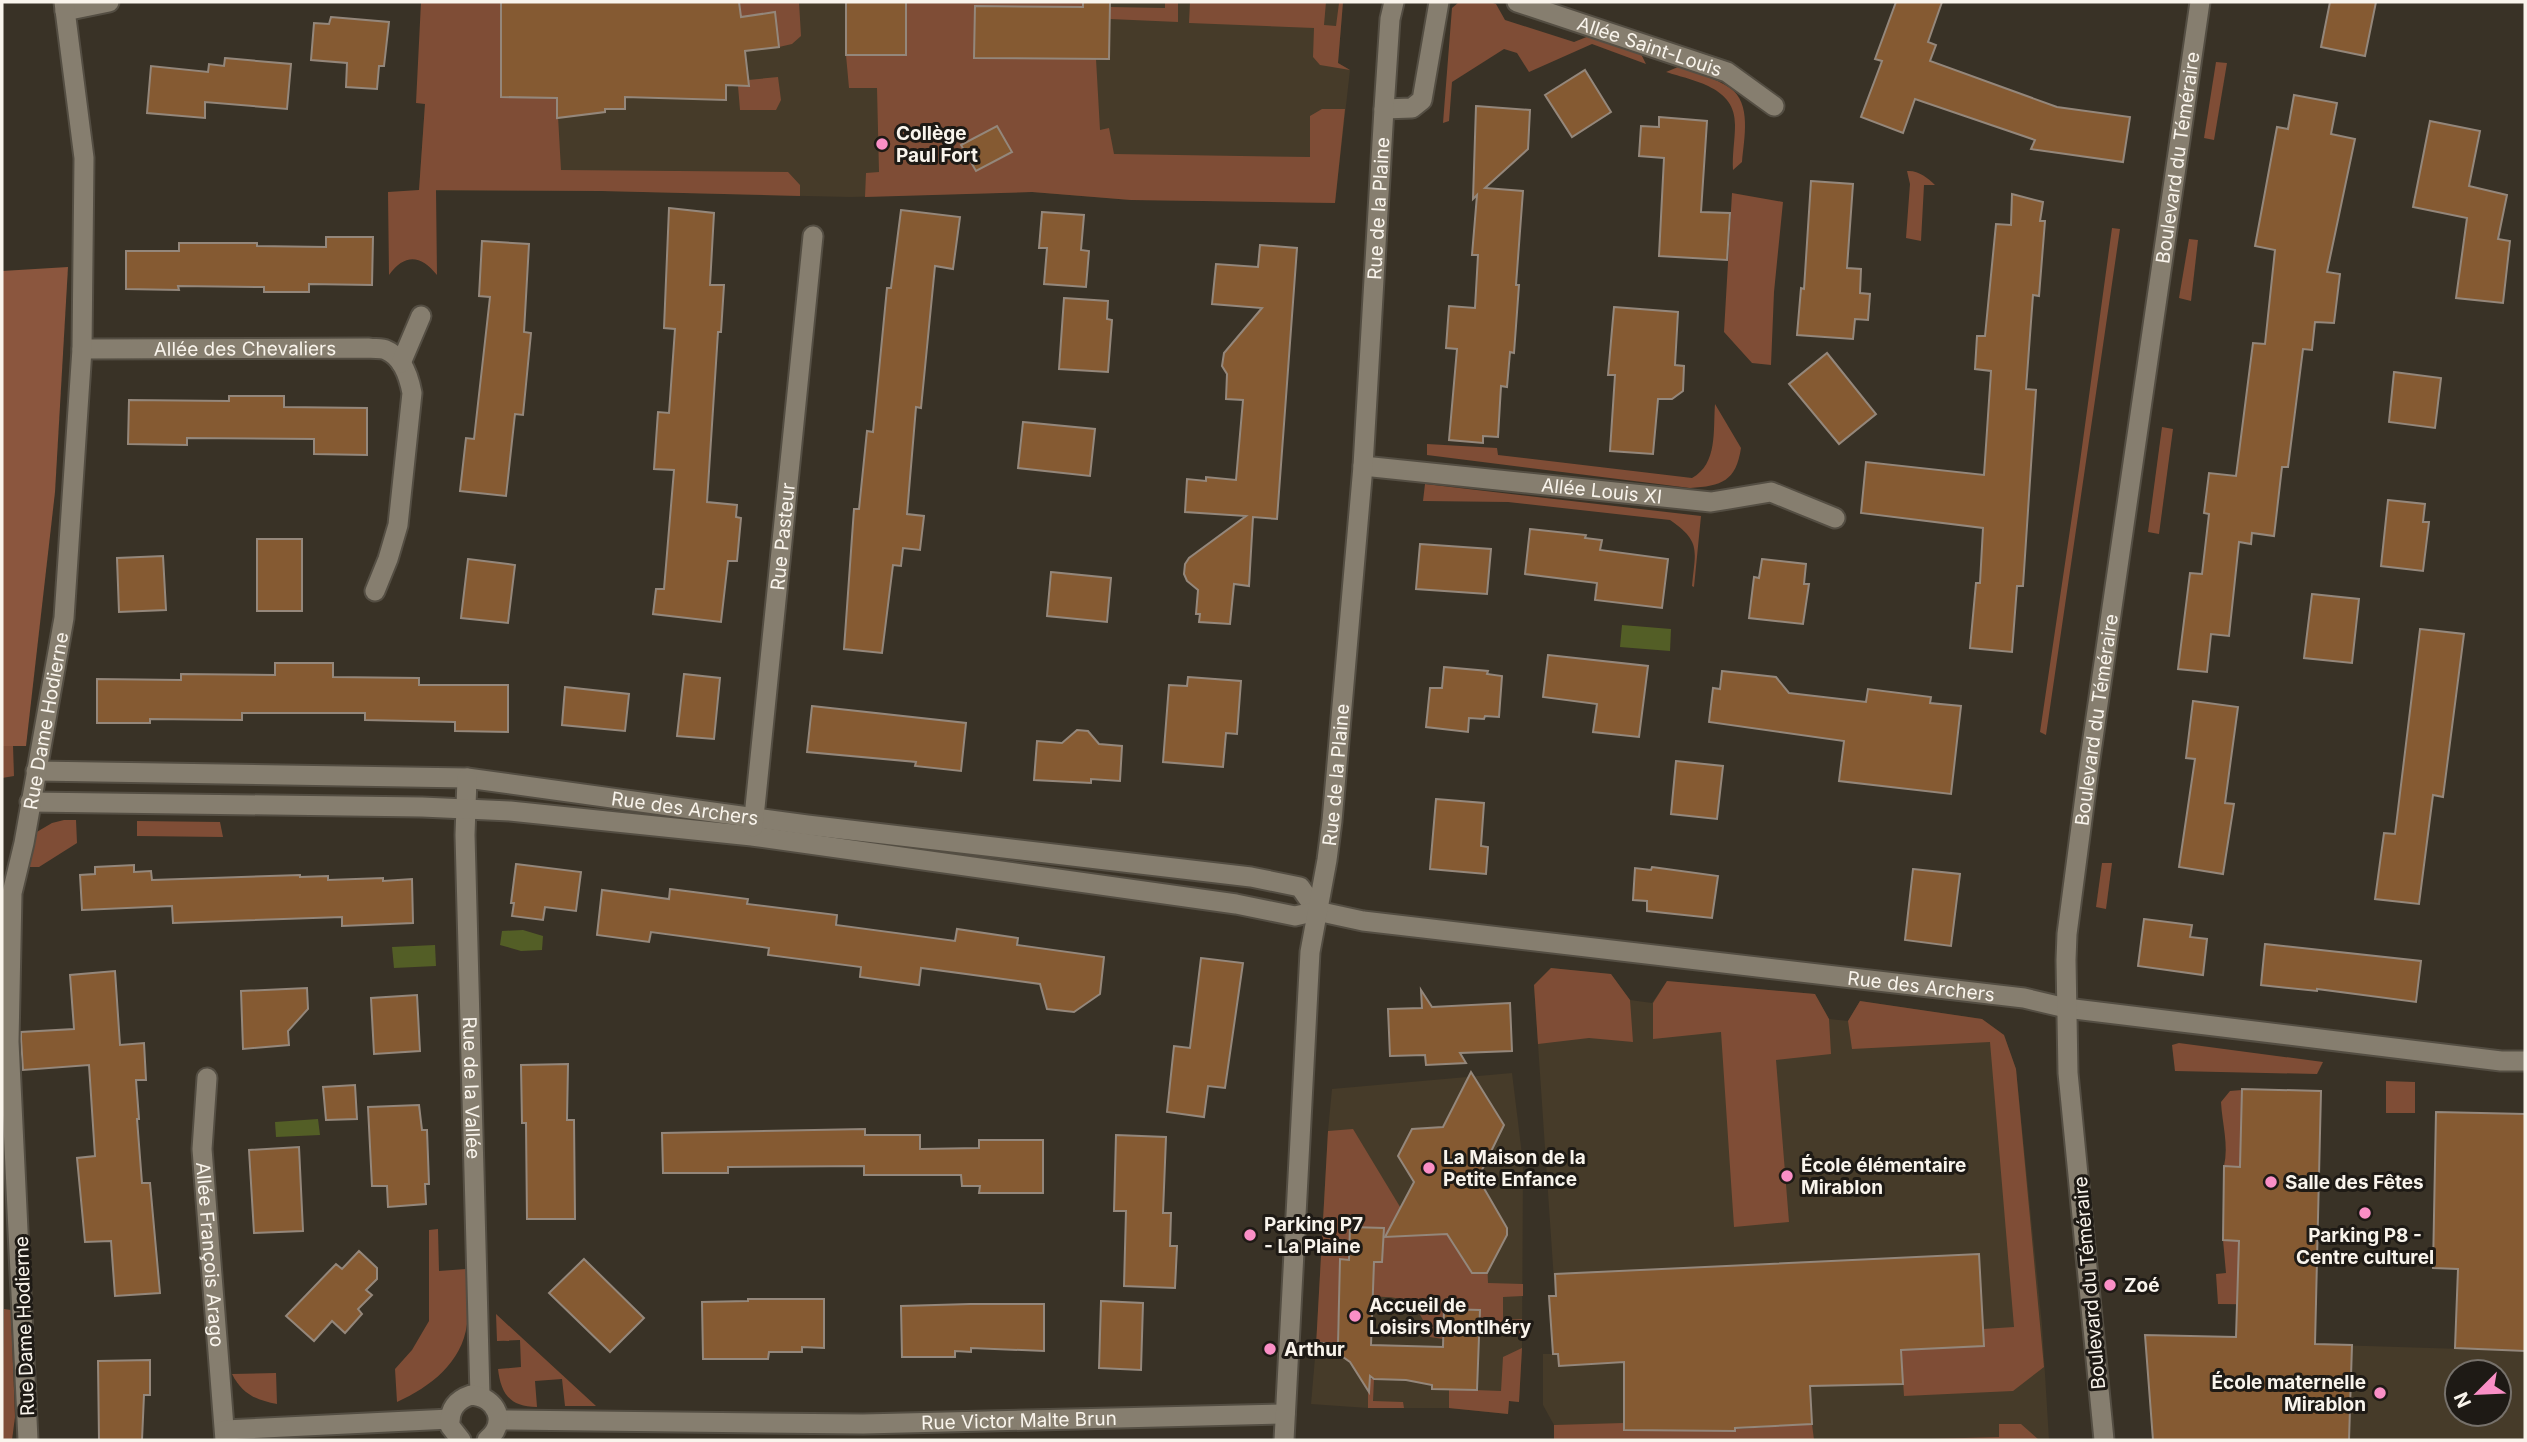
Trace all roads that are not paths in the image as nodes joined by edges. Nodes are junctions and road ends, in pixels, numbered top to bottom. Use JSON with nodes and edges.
{"nodes":[{"id":1,"x":109,"y":2,"type":"edge"},
{"id":2,"x":1394,"y":2,"type":"edge"},
{"id":3,"x":1439,"y":2,"type":"edge"},
{"id":4,"x":1517,"y":2,"type":"edge"},
{"id":5,"x":2200,"y":2,"type":"edge"},
{"id":6,"x":64,"y":6,"type":"edge"},
{"id":7,"x":1774,"y":106,"type":"dead end"},
{"id":8,"x":1384,"y":108,"type":"junction"},
{"id":9,"x":813,"y":236,"type":"dead end"},
{"id":10,"x":421,"y":316,"type":"dead end"},
{"id":11,"x":82,"y":349,"type":"junction"},
{"id":12,"x":401,"y":363,"type":"junction"},
{"id":13,"x":1363,"y":466,"type":"junction"},
{"id":14,"x":1835,"y":518,"type":"dead end"},
{"id":15,"x":375,"y":591,"type":"dead end"},
{"id":16,"x":36,"y":771,"type":"junction"},
{"id":17,"x":467,"y":778,"type":"junction"},
{"id":18,"x":31,"y":797,"type":"junction"},
{"id":19,"x":466,"y":808,"type":"junction"},
{"id":20,"x":753,"y":826,"type":"junction"},
{"id":21,"x":1317,"y":911,"type":"junction"},
{"id":22,"x":2066,"y":1007,"type":"junction"},
{"id":23,"x":2525,"y":1060,"type":"edge"},
{"id":24,"x":207,"y":1078,"type":"dead end"},
{"id":25,"x":480,"y":1396,"type":"junction"},
{"id":26,"x":1285,"y":1414,"type":"junction"},
{"id":27,"x":450,"y":1419,"type":"junction"},
{"id":28,"x":499,"y":1420,"type":"junction"},
{"id":29,"x":225,"y":1435,"type":"edge"},
{"id":30,"x":28,"y":1440,"type":"edge"},
{"id":31,"x":461,"y":1440,"type":"edge"},
{"id":32,"x":487,"y":1440,"type":"edge"},
{"id":33,"x":1284,"y":1440,"type":"edge"},
{"id":34,"x":2104,"y":1440,"type":"edge"}],
"edges":[{"from":1,"to":6,"type":"street"},
{"from":2,"to":8,"type":"street","name":"Rue de la Plaine"},
{"from":3,"to":8,"type":"street"},
{"from":4,"to":7,"type":"street","name":"Allée Saint-Louis"},
{"from":5,"to":22,"type":"street","name":"Boulevard du Téméraire"},
{"from":6,"to":11,"type":"street","name":"Rue Dame Hodierne"},
{"from":8,"to":13,"type":"street","name":"Rue de la Plaine"},
{"from":9,"to":20,"type":"street","name":"Rue Pasteur"},
{"from":10,"to":12,"type":"street"},
{"from":11,"to":12,"type":"street","name":"Allée des Chevaliers"},
{"from":11,"to":16,"type":"street","name":"Rue Dame Hodierne"},
{"from":12,"to":15,"type":"street"},
{"from":13,"to":14,"type":"street","name":"Allée Louis XI"},
{"from":13,"to":21,"type":"street","name":"Rue de la Plaine"},
{"from":16,"to":17,"type":"street","name":"Rue des Archers"},
{"from":16,"to":18,"type":"street","name":"Rue Dame Hodierne"},
{"from":17,"to":19,"type":"street","name":"Rue de la Vallée"},
{"from":17,"to":20,"type":"street","name":"Rue des Archers"},
{"from":18,"to":19,"type":"street","name":"Rue des Archers"},
{"from":18,"to":30,"type":"street","name":"Rue Dame Hodierne"},
{"from":19,"to":20,"type":"street","name":"Rue des Archers"},
{"from":19,"to":25,"type":"street","name":"Rue de la Vallée"},
{"from":20,"to":21,"type":"street","name":"Rue des Archers"},
{"from":20,"to":21,"type":"street","name":"Rue des Archers"},
{"from":21,"to":22,"type":"street","name":"Rue des Archers"},
{"from":21,"to":26,"type":"street","name":"Rue de la Plaine"},
{"from":22,"to":23,"type":"street","name":"Rue des Archers"},
{"from":22,"to":34,"type":"street","name":"Boulevard du Téméraire"},
{"from":24,"to":29,"type":"street","name":"Allée François Arago"},
{"from":25,"to":27,"type":"street"},
{"from":25,"to":28,"type":"street"},
{"from":26,"to":28,"type":"street","name":"Rue Victor Malte Brun"},
{"from":26,"to":33,"type":"street","name":"Rue de la Plaine"},
{"from":27,"to":29,"type":"street"},
{"from":27,"to":31,"type":"street"},
{"from":28,"to":32,"type":"street"}]}
